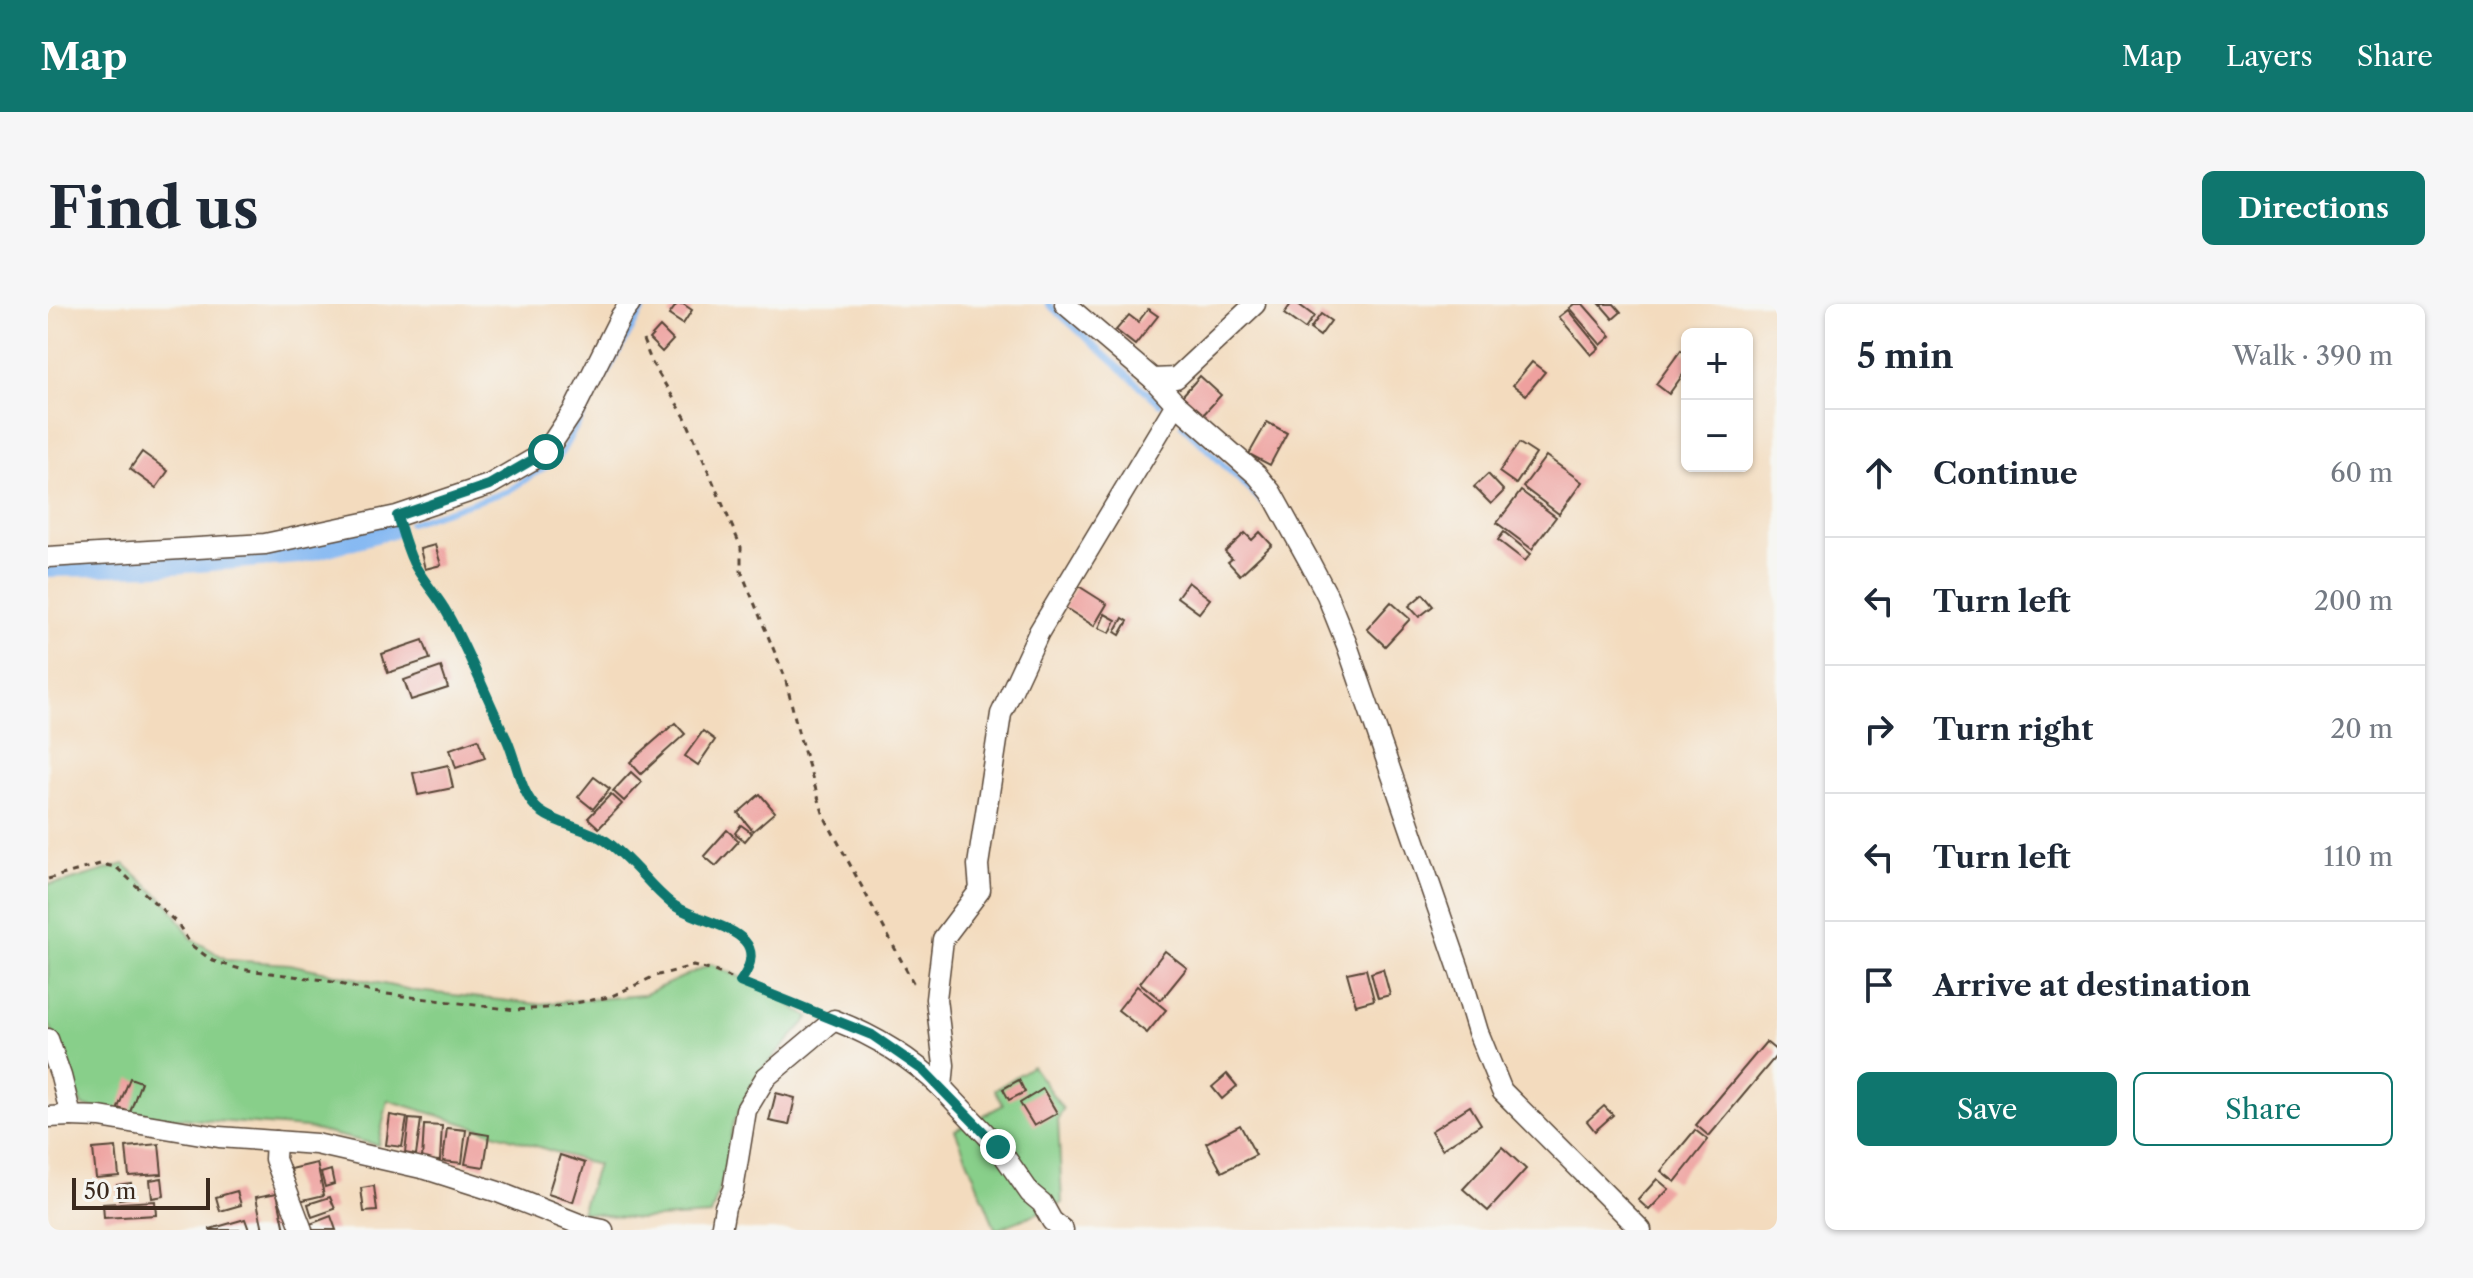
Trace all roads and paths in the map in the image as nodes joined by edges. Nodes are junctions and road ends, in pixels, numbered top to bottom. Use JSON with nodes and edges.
{"nodes":[{"id":1,"x":630,"y":304,"type":"edge"},
{"id":2,"x":1065,"y":304,"type":"edge"},
{"id":3,"x":1255,"y":304,"type":"edge"},
{"id":4,"x":643,"y":340,"type":"dead end"},
{"id":5,"x":1153,"y":379,"type":"junction"},
{"id":6,"x":1176,"y":404,"type":"junction"},
{"id":7,"x":397,"y":516,"type":"junction"},
{"id":8,"x":48,"y":557,"type":"edge"},
{"id":9,"x":48,"y":879,"type":"edge"},
{"id":10,"x":740,"y":982,"type":"junction"},
{"id":11,"x":918,"y":991,"type":"dead end"},
{"id":12,"x":834,"y":1020,"type":"junction"},
{"id":13,"x":48,"y":1039,"type":"edge"},
{"id":14,"x":942,"y":1088,"type":"junction"},
{"id":15,"x":71,"y":1116,"type":"junction"},
{"id":16,"x":48,"y":1117,"type":"edge"},
{"id":17,"x":276,"y":1141,"type":"junction"},
{"id":18,"x":302,"y":1230,"type":"edge"},
{"id":19,"x":603,"y":1230,"type":"edge"},
{"id":20,"x":721,"y":1230,"type":"edge"},
{"id":21,"x":1063,"y":1230,"type":"edge"},
{"id":22,"x":1641,"y":1230,"type":"edge"}],
"edges":[{"from":1,"to":7,"type":"street"},
{"from":2,"to":5,"type":"street"},
{"from":3,"to":5,"type":"street"},
{"from":4,"to":11,"type":"path"},
{"from":5,"to":6,"type":"street"},
{"from":6,"to":14,"type":"street"},
{"from":6,"to":22,"type":"street"},
{"from":7,"to":8,"type":"street"},
{"from":7,"to":10,"type":"path"},
{"from":9,"to":10,"type":"path"},
{"from":10,"to":12,"type":"path"},
{"from":12,"to":14,"type":"street"},
{"from":12,"to":20,"type":"street"},
{"from":13,"to":15,"type":"street"},
{"from":14,"to":21,"type":"street"},
{"from":15,"to":16,"type":"street"},
{"from":15,"to":17,"type":"street"},
{"from":17,"to":18,"type":"street"},
{"from":17,"to":19,"type":"street"}]}
